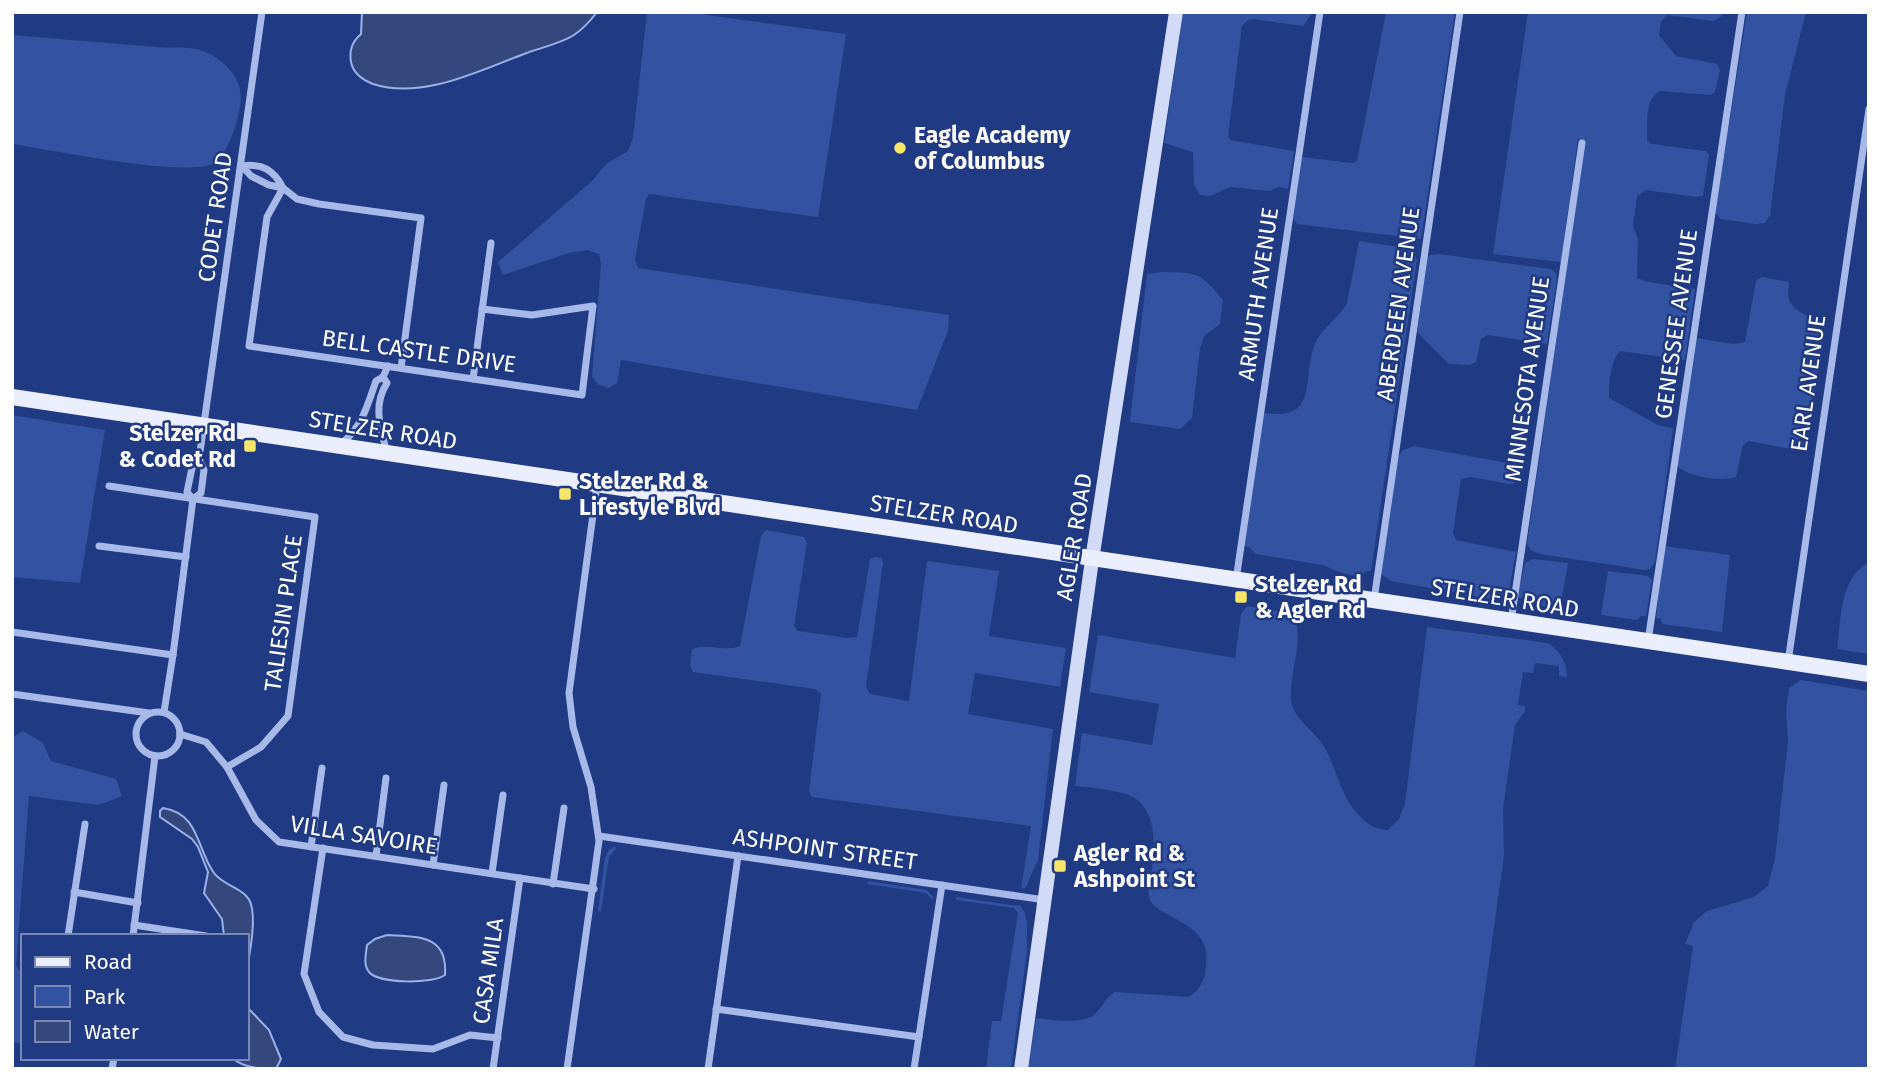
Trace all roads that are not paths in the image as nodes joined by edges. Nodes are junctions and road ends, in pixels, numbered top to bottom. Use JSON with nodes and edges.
{"nodes":[{"id":1,"x":262,"y":12,"type":"edge"},
{"id":2,"x":1176,"y":12,"type":"edge"},
{"id":3,"x":1320,"y":12,"type":"edge"},
{"id":4,"x":1460,"y":12,"type":"edge"},
{"id":5,"x":1742,"y":12,"type":"edge"},
{"id":6,"x":1869,"y":109,"type":"edge"},
{"id":7,"x":1582,"y":143,"type":"dead end"},
{"id":8,"x":242,"y":166,"type":"junction"},
{"id":9,"x":283,"y":188,"type":"junction"},
{"id":10,"x":491,"y":243,"type":"dead end"},
{"id":11,"x":482,"y":309,"type":"junction"},
{"id":12,"x":388,"y":366,"type":"junction"},
{"id":13,"x":401,"y":368,"type":"junction"},
{"id":14,"x":383,"y":377,"type":"junction"},
{"id":15,"x":473,"y":379,"type":"junction"},
{"id":16,"x":12,"y":397,"type":"edge"},
{"id":17,"x":204,"y":426,"type":"junction"},
{"id":18,"x":338,"y":447,"type":"junction"},
{"id":19,"x":387,"y":454,"type":"junction"},
{"id":20,"x":199,"y":459,"type":"junction"},
{"id":21,"x":597,"y":485,"type":"junction"},
{"id":22,"x":109,"y":486,"type":"dead end"},
{"id":23,"x":193,"y":499,"type":"junction"},
{"id":24,"x":99,"y":546,"type":"dead end"},
{"id":25,"x":186,"y":557,"type":"junction"},
{"id":26,"x":1092,"y":560,"type":"junction"},
{"id":27,"x":1236,"y":581,"type":"junction"},
{"id":28,"x":1374,"y":601,"type":"junction"},
{"id":29,"x":1511,"y":622,"type":"junction"},
{"id":30,"x":12,"y":632,"type":"edge"},
{"id":31,"x":1647,"y":642,"type":"junction"},
{"id":32,"x":173,"y":655,"type":"junction"},
{"id":33,"x":1788,"y":663,"type":"junction"},
{"id":34,"x":1869,"y":674,"type":"edge"},
{"id":35,"x":12,"y":694,"type":"edge"},
{"id":36,"x":164,"y":712,"type":"junction"},
{"id":37,"x":149,"y":713,"type":"junction"},
{"id":38,"x":180,"y":734,"type":"junction"},
{"id":39,"x":155,"y":756,"type":"junction"},
{"id":40,"x":227,"y":767,"type":"junction"},
{"id":41,"x":322,"y":768,"type":"dead end"},
{"id":42,"x":386,"y":778,"type":"dead end"},
{"id":43,"x":444,"y":785,"type":"dead end"},
{"id":44,"x":503,"y":795,"type":"dead end"},
{"id":45,"x":564,"y":808,"type":"dead end"},
{"id":46,"x":85,"y":824,"type":"dead end"},
{"id":47,"x":599,"y":836,"type":"junction"},
{"id":48,"x":311,"y":847,"type":"junction"},
{"id":49,"x":323,"y":849,"type":"junction"},
{"id":50,"x":376,"y":856,"type":"junction"},
{"id":51,"x":738,"y":856,"type":"junction"},
{"id":52,"x":433,"y":865,"type":"junction"},
{"id":53,"x":492,"y":873,"type":"junction"},
{"id":54,"x":520,"y":878,"type":"junction"},
{"id":55,"x":553,"y":884,"type":"junction"},
{"id":56,"x":942,"y":886,"type":"junction"},
{"id":57,"x":594,"y":889,"type":"junction"},
{"id":58,"x":75,"y":892,"type":"junction"},
{"id":59,"x":1046,"y":900,"type":"junction"},
{"id":60,"x":138,"y":903,"type":"junction"},
{"id":61,"x":134,"y":925,"type":"junction"},
{"id":62,"x":68,"y":934,"type":"edge"},
{"id":63,"x":132,"y":934,"type":"edge"},
{"id":64,"x":193,"y":934,"type":"edge"},
{"id":65,"x":716,"y":1009,"type":"junction"},
{"id":66,"x":919,"y":1037,"type":"junction"},
{"id":67,"x":498,"y":1038,"type":"junction"},
{"id":68,"x":492,"y":1069,"type":"edge"},
{"id":69,"x":567,"y":1069,"type":"edge"},
{"id":70,"x":708,"y":1069,"type":"edge"},
{"id":71,"x":914,"y":1069,"type":"edge"},
{"id":72,"x":1021,"y":1069,"type":"edge"}],
"edges":[{"from":1,"to":8,"type":"street","name":"CODET ROAD"},
{"from":2,"to":26,"type":"main road","name":"AGLER ROAD"},
{"from":3,"to":27,"type":"street","name":"ARMUTH AVENUE"},
{"from":4,"to":28,"type":"street","name":"ABERDEEN AVENUE"},
{"from":5,"to":31,"type":"street","name":"GENESSEE AVENUE"},
{"from":6,"to":33,"type":"street","name":"EARL AVENUE"},
{"from":7,"to":29,"type":"street","name":"MINNESOTA AVENUE"},
{"from":8,"to":9,"type":"street"},
{"from":8,"to":9,"type":"street"},
{"from":8,"to":17,"type":"street","name":"CODET ROAD"},
{"from":9,"to":12,"type":"street","name":"BELL CASTLE DRIVE"},
{"from":9,"to":13,"type":"street"},
{"from":10,"to":11,"type":"street"},
{"from":11,"to":15,"type":"street"},
{"from":11,"to":15,"type":"street","name":"BELL CASTLE DRIVE"},
{"from":12,"to":13,"type":"street","name":"BELL CASTLE DRIVE"},
{"from":12,"to":14,"type":"street"},
{"from":13,"to":15,"type":"street","name":"BELL CASTLE DRIVE"},
{"from":14,"to":18,"type":"street"},
{"from":14,"to":19,"type":"street"},
{"from":16,"to":17,"type":"main road","name":"STELZER ROAD"},
{"from":17,"to":18,"type":"main road","name":"STELZER ROAD"},
{"from":17,"to":20,"type":"street","name":"CODET ROAD"},
{"from":18,"to":19,"type":"main road","name":"STELZER ROAD"},
{"from":19,"to":21,"type":"main road","name":"STELZER ROAD"},
{"from":20,"to":23,"type":"street"},
{"from":20,"to":23,"type":"street"},
{"from":21,"to":26,"type":"main road","name":"STELZER ROAD"},
{"from":21,"to":47,"type":"street"},
{"from":22,"to":23,"type":"street","name":"TALIESIN PLACE"},
{"from":23,"to":25,"type":"street"},
{"from":23,"to":40,"type":"street","name":"TALIESIN PLACE"},
{"from":24,"to":25,"type":"street"},
{"from":25,"to":32,"type":"street"},
{"from":26,"to":27,"type":"main road","name":"STELZER ROAD"},
{"from":26,"to":59,"type":"main road","name":"AGLER ROAD"},
{"from":27,"to":28,"type":"main road","name":"STELZER ROAD"},
{"from":28,"to":29,"type":"main road","name":"STELZER ROAD"},
{"from":29,"to":31,"type":"main road","name":"STELZER ROAD"},
{"from":30,"to":32,"type":"street"},
{"from":31,"to":33,"type":"main road","name":"STELZER ROAD"},
{"from":32,"to":36,"type":"street"},
{"from":33,"to":34,"type":"main road","name":"STELZER ROAD"},
{"from":35,"to":37,"type":"street"},
{"from":36,"to":37,"type":"street"},
{"from":36,"to":38,"type":"street"},
{"from":37,"to":39,"type":"street"},
{"from":38,"to":39,"type":"street"},
{"from":38,"to":40,"type":"street","name":"VILLA SAVOIRE"},
{"from":39,"to":60,"type":"street"},
{"from":40,"to":48,"type":"street","name":"VILLA SAVOIRE"},
{"from":41,"to":48,"type":"street"},
{"from":42,"to":50,"type":"street"},
{"from":43,"to":52,"type":"street"},
{"from":44,"to":53,"type":"street"},
{"from":45,"to":55,"type":"street"},
{"from":46,"to":58,"type":"street"},
{"from":47,"to":51,"type":"street","name":"ASHPOINT STREET"},
{"from":47,"to":57,"type":"street"},
{"from":48,"to":49,"type":"street","name":"VILLA SAVOIRE"},
{"from":49,"to":50,"type":"street","name":"VILLA SAVOIRE"},
{"from":49,"to":67,"type":"street"},
{"from":50,"to":52,"type":"street","name":"VILLA SAVOIRE"},
{"from":51,"to":56,"type":"street","name":"ASHPOINT STREET"},
{"from":51,"to":65,"type":"street"},
{"from":52,"to":53,"type":"street","name":"VILLA SAVOIRE"},
{"from":53,"to":54,"type":"street","name":"VILLA SAVOIRE"},
{"from":54,"to":55,"type":"street","name":"VILLA SAVOIRE"},
{"from":54,"to":67,"type":"street","name":"CASA MILA"},
{"from":55,"to":57,"type":"street","name":"VILLA SAVOIRE"},
{"from":56,"to":59,"type":"street","name":"ASHPOINT STREET"},
{"from":56,"to":66,"type":"street"},
{"from":57,"to":69,"type":"street"},
{"from":58,"to":60,"type":"street"},
{"from":58,"to":62,"type":"street"},
{"from":59,"to":72,"type":"main road","name":"AGLER ROAD"},
{"from":60,"to":61,"type":"street"},
{"from":61,"to":63,"type":"street"},
{"from":61,"to":64,"type":"street"},
{"from":65,"to":66,"type":"street"},
{"from":65,"to":70,"type":"street"},
{"from":66,"to":71,"type":"street"},
{"from":67,"to":68,"type":"street","name":"CASA MILA"}]}
